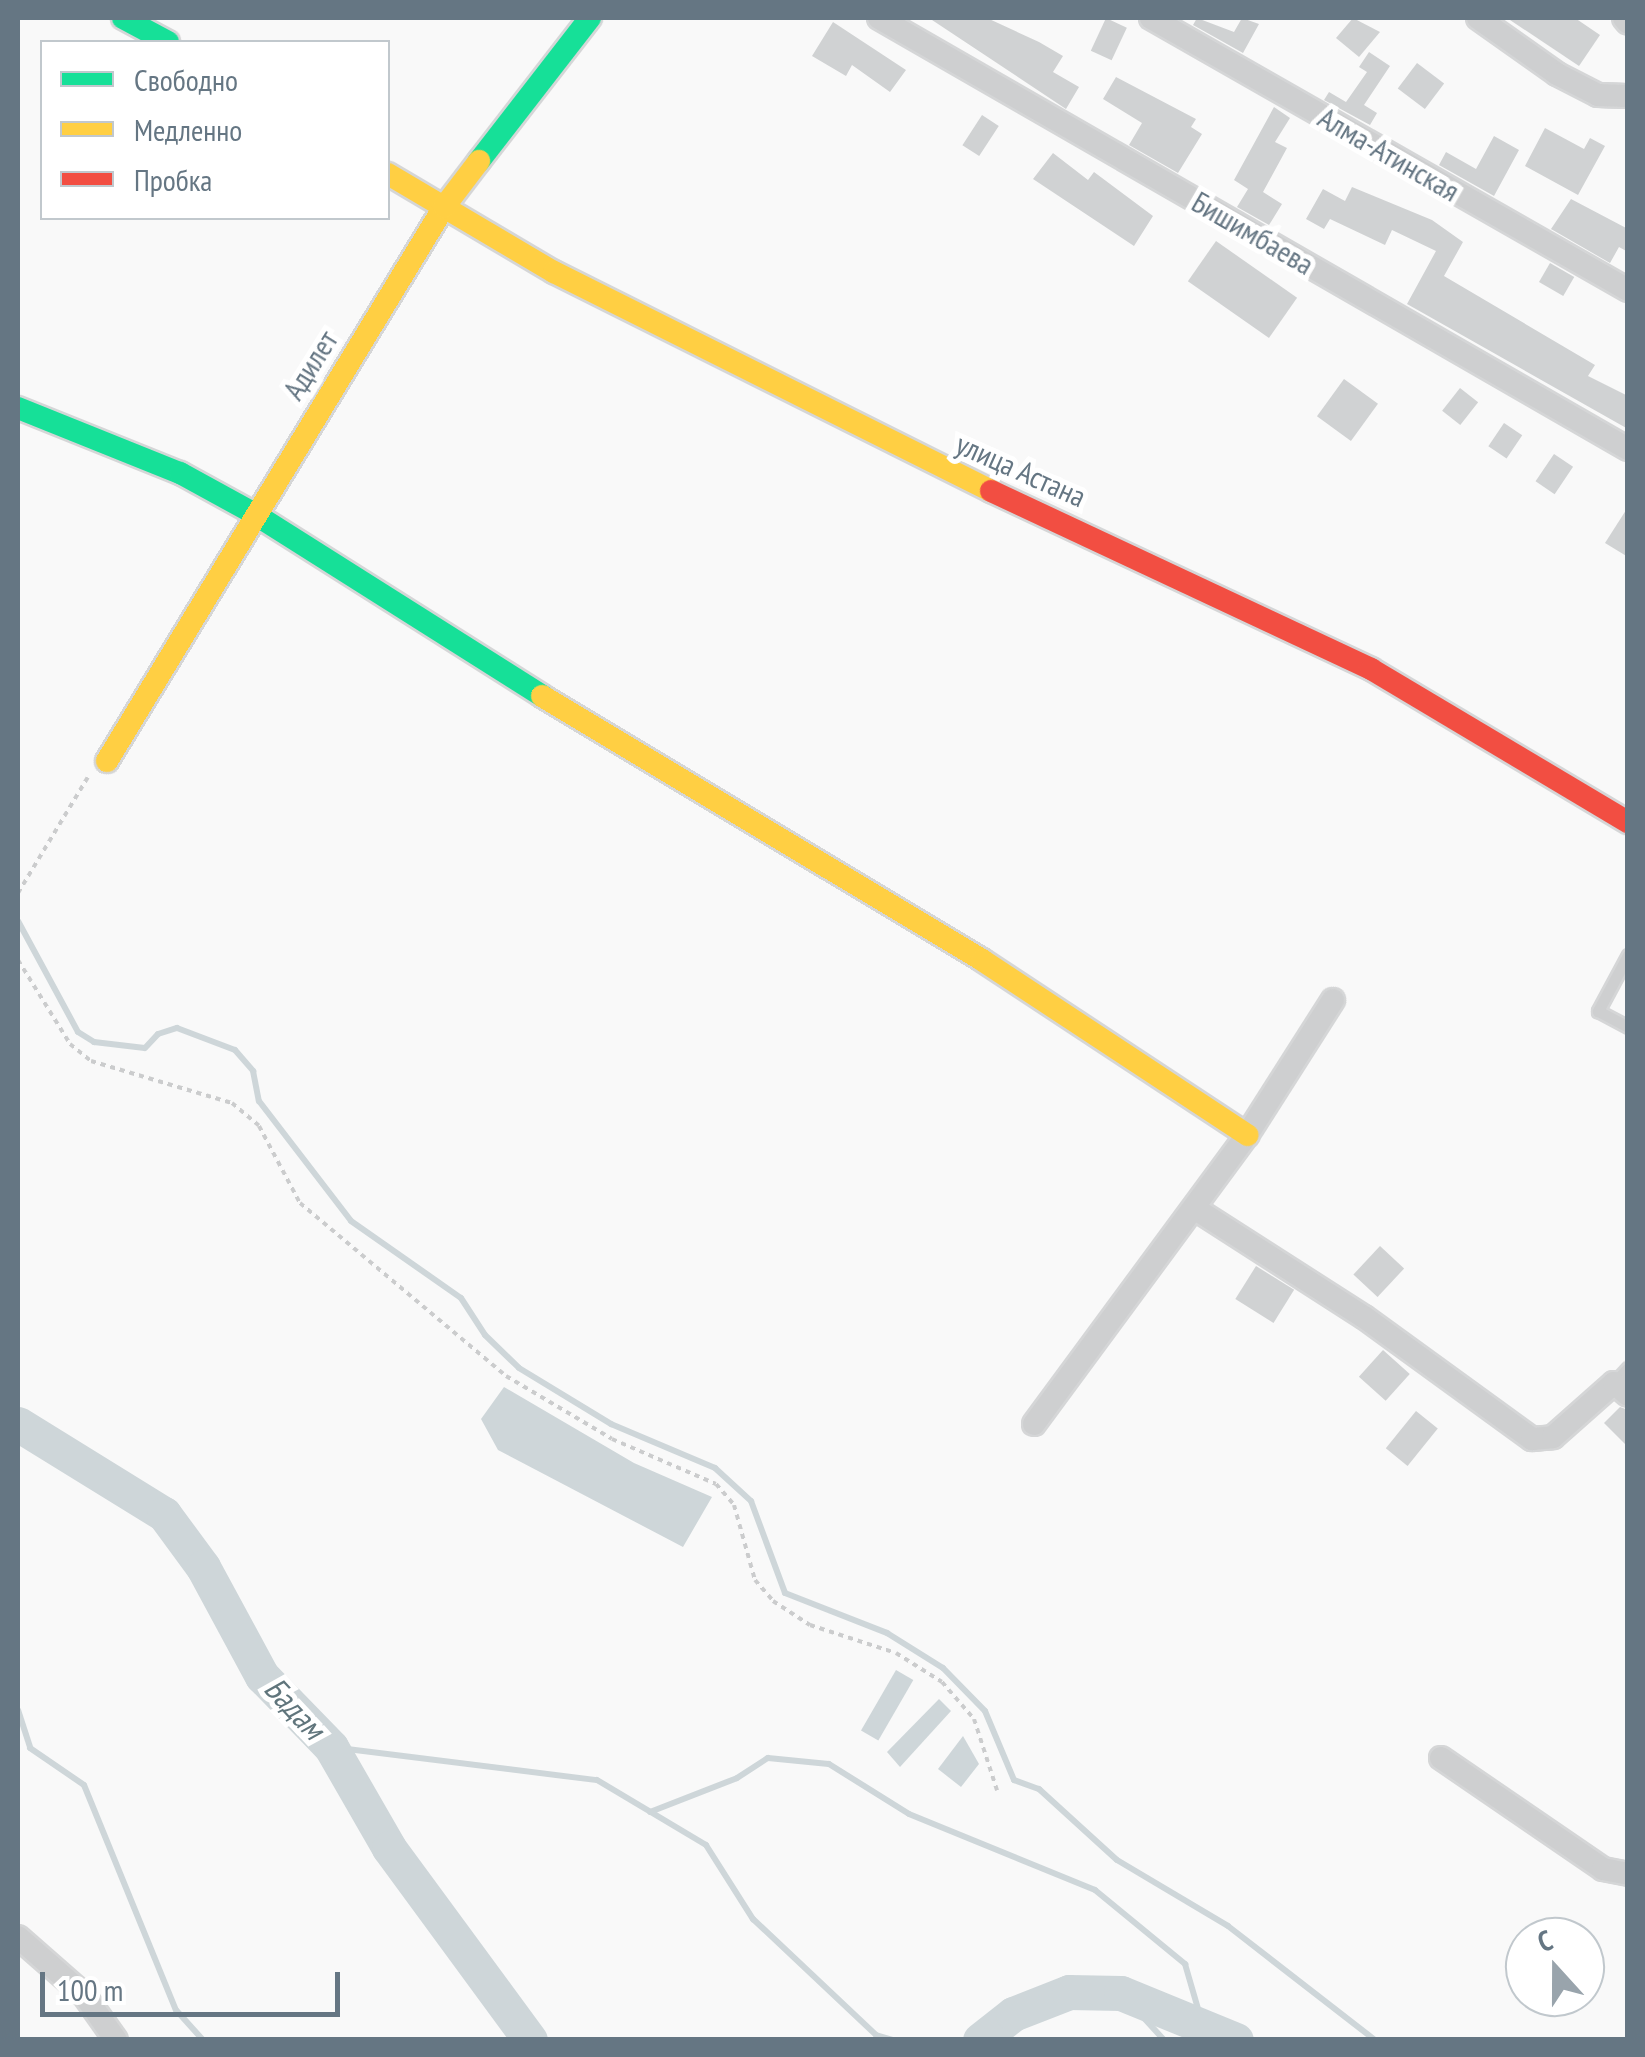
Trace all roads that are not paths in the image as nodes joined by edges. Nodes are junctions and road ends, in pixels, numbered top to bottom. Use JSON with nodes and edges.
{"nodes":[{"id":1,"x":123,"y":18,"type":"edge"},
{"id":2,"x":590,"y":18,"type":"edge"},
{"id":3,"x":879,"y":18,"type":"edge"},
{"id":4,"x":1151,"y":18,"type":"edge"},
{"id":5,"x":1478,"y":18,"type":"edge"},
{"id":6,"x":164,"y":40,"type":"edge"},
{"id":7,"x":1628,"y":96,"type":"edge"},
{"id":8,"x":390,"y":175,"type":"edge"},
{"id":9,"x":444,"y":208,"type":"junction"},
{"id":10,"x":1628,"y":290,"type":"edge"},
{"id":11,"x":18,"y":408,"type":"edge"},
{"id":12,"x":1628,"y":449,"type":"edge"},
{"id":13,"x":253,"y":513,"type":"junction"},
{"id":14,"x":107,"y":762,"type":"road end"},
{"id":15,"x":1628,"y":822,"type":"edge"},
{"id":16,"x":1628,"y":955,"type":"edge"},
{"id":17,"x":1333,"y":1000,"type":"dead end"},
{"id":18,"x":1628,"y":1026,"type":"edge"},
{"id":19,"x":1247,"y":1135,"type":"junction"},
{"id":20,"x":1194,"y":1208,"type":"junction"},
{"id":21,"x":1623,"y":1382,"type":"edge"},
{"id":22,"x":1034,"y":1424,"type":"dead end"},
{"id":23,"x":1441,"y":1758,"type":"dead end"},
{"id":24,"x":1628,"y":1874,"type":"edge"},
{"id":25,"x":18,"y":1937,"type":"edge"},
{"id":26,"x":116,"y":2040,"type":"edge"}],
"edges":[{"from":1,"to":6,"type":"street"},
{"from":2,"to":9,"type":"street","name":"Адилет"},
{"from":3,"to":12,"type":"street","name":"Бишимбаева"},
{"from":4,"to":10,"type":"street","name":"Алма-Атинская"},
{"from":5,"to":7,"type":"street"},
{"from":8,"to":9,"type":"street","name":"улица Астана"},
{"from":9,"to":13,"type":"street","name":"Адилет"},
{"from":9,"to":15,"type":"street","name":"улица Астана"},
{"from":11,"to":13,"type":"street"},
{"from":13,"to":14,"type":"street","name":"Адилет"},
{"from":13,"to":19,"type":"street"},
{"from":16,"to":18,"type":"lane"},
{"from":17,"to":19,"type":"street"},
{"from":19,"to":20,"type":"street"},
{"from":20,"to":21,"type":"street"},
{"from":20,"to":22,"type":"street"},
{"from":23,"to":24,"type":"street"},
{"from":25,"to":26,"type":"street"}]}
